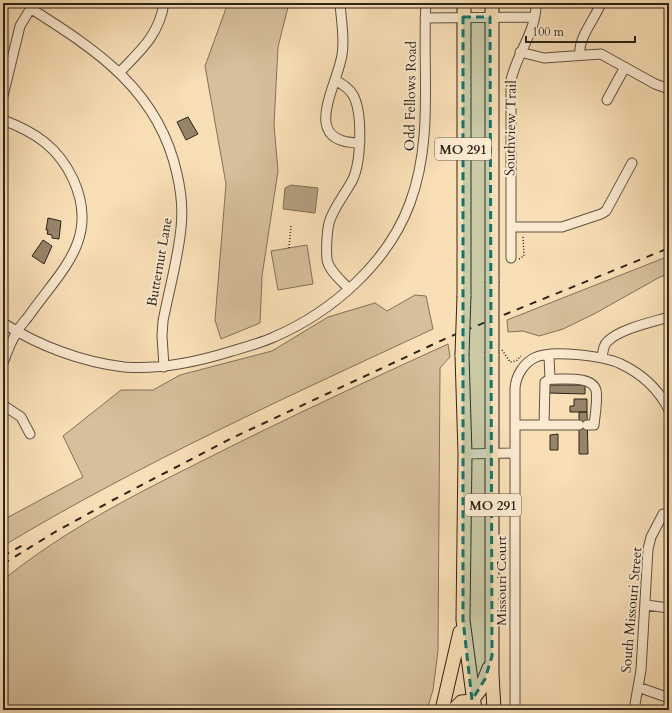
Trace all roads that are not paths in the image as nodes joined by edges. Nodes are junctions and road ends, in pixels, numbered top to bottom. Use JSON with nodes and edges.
{"nodes":[{"id":1,"x":164,"y":3,"type":"edge"},
{"id":2,"x":340,"y":3,"type":"edge"},
{"id":3,"x":426,"y":3,"type":"edge"},
{"id":4,"x":464,"y":3,"type":"edge"},
{"id":5,"x":492,"y":3,"type":"edge"},
{"id":6,"x":536,"y":3,"type":"edge"},
{"id":7,"x":601,"y":3,"type":"edge"},
{"id":8,"x":32,"y":6,"type":"edge"},
{"id":9,"x":463,"y":17,"type":"junction"},
{"id":10,"x":490,"y":17,"type":"junction"},
{"id":11,"x":534,"y":17,"type":"junction"},
{"id":12,"x":425,"y":18,"type":"junction"},
{"id":13,"x":520,"y":52,"type":"junction"},
{"id":14,"x":580,"y":54,"type":"junction"},
{"id":15,"x":625,"y":67,"type":"junction"},
{"id":16,"x":120,"y":72,"type":"junction"},
{"id":17,"x":335,"y":80,"type":"junction"},
{"id":18,"x":669,"y":90,"type":"edge"},
{"id":19,"x":3,"y":96,"type":"edge"},
{"id":20,"x":607,"y":100,"type":"dead end"},
{"id":21,"x":3,"y":120,"type":"edge"},
{"id":22,"x":360,"y":143,"type":"junction"},
{"id":23,"x":632,"y":163,"type":"dead end"},
{"id":24,"x":515,"y":227,"type":"junction"},
{"id":25,"x":511,"y":258,"type":"dead end"},
{"id":26,"x":349,"y":289,"type":"junction"},
{"id":27,"x":669,"y":317,"type":"edge"},
{"id":28,"x":3,"y":323,"type":"edge"},
{"id":29,"x":17,"y":331,"type":"junction"},
{"id":30,"x":549,"y":356,"type":"junction"},
{"id":31,"x":602,"y":358,"type":"junction"},
{"id":32,"x":3,"y":362,"type":"edge"},
{"id":33,"x":164,"y":367,"type":"junction"},
{"id":34,"x":550,"y":379,"type":"junction"},
{"id":35,"x":3,"y":405,"type":"edge"},
{"id":36,"x":668,"y":405,"type":"edge"},
{"id":37,"x":515,"y":425,"type":"junction"},
{"id":38,"x":544,"y":425,"type":"junction"},
{"id":39,"x":30,"y":434,"type":"dead end"},
{"id":40,"x":515,"y":453,"type":"junction"},
{"id":41,"x":465,"y":454,"type":"junction"},
{"id":42,"x":493,"y":454,"type":"junction"},
{"id":43,"x":662,"y":514,"type":"dead end"},
{"id":44,"x":646,"y":605,"type":"junction"},
{"id":45,"x":669,"y":608,"type":"edge"},
{"id":46,"x":463,"y":620,"type":"junction"},
{"id":47,"x":492,"y":656,"type":"junction"},
{"id":48,"x":638,"y":687,"type":"junction"},
{"id":49,"x":669,"y":698,"type":"edge"},
{"id":50,"x":471,"y":707,"type":"edge"},
{"id":51,"x":442,"y":710,"type":"edge"},
{"id":52,"x":452,"y":710,"type":"edge"},
{"id":53,"x":489,"y":710,"type":"edge"},
{"id":54,"x":494,"y":710,"type":"edge"},
{"id":55,"x":515,"y":710,"type":"edge"},
{"id":56,"x":634,"y":710,"type":"edge"}],
"edges":[{"from":1,"to":16,"type":"street"},
{"from":2,"to":17,"type":"street"},
{"from":3,"to":12,"type":"street","name":"Odd Fellows Road"},
{"from":4,"to":9,"type":"highway","number":"MO 291"},
{"from":5,"to":10,"type":"highway","number":"MO 291"},
{"from":6,"to":11,"type":"street"},
{"from":7,"to":14,"type":"street"},
{"from":8,"to":16,"type":"street","name":"Butternut Lane"},
{"from":8,"to":19,"type":"street"},
{"from":9,"to":10,"type":"street"},
{"from":9,"to":12,"type":"street"},
{"from":9,"to":41,"type":"highway","number":"MO 291","bridge":true},
{"from":10,"to":11,"type":"street"},
{"from":10,"to":42,"type":"highway","number":"MO 291","bridge":true},
{"from":11,"to":13,"type":"street"},
{"from":12,"to":26,"type":"street","name":"Odd Fellows Road"},
{"from":13,"to":14,"type":"street"},
{"from":13,"to":24,"type":"street"},
{"from":14,"to":15,"type":"street"},
{"from":15,"to":18,"type":"street"},
{"from":15,"to":20,"type":"street"},
{"from":16,"to":33,"type":"street","name":"Butternut Lane"},
{"from":17,"to":22,"type":"street"},
{"from":17,"to":22,"type":"street"},
{"from":21,"to":29,"type":"street"},
{"from":22,"to":26,"type":"street"},
{"from":23,"to":24,"type":"street"},
{"from":24,"to":25,"type":"street"},
{"from":26,"to":33,"type":"street","name":"Odd Fellows Road"},
{"from":27,"to":31,"type":"street"},
{"from":28,"to":29,"type":"street","name":"Odd Fellows Road"},
{"from":29,"to":32,"type":"street"},
{"from":29,"to":33,"type":"street","name":"Odd Fellows Road"},
{"from":30,"to":31,"type":"street","name":"Missouri Court"},
{"from":30,"to":34,"type":"street"},
{"from":30,"to":37,"type":"street","name":"Missouri Court"},
{"from":31,"to":36,"type":"street","name":"Missouri Court"},
{"from":34,"to":38,"type":"street"},
{"from":34,"to":38,"type":"street"},
{"from":35,"to":39,"type":"street"},
{"from":37,"to":38,"type":"street"},
{"from":37,"to":40,"type":"street","name":"Missouri Court"},
{"from":40,"to":42,"type":"street"},
{"from":40,"to":55,"type":"street","name":"Missouri Court"},
{"from":41,"to":42,"type":"street"},
{"from":41,"to":46,"type":"highway","number":"MO 291"},
{"from":42,"to":47,"type":"highway","number":"MO 291"},
{"from":43,"to":44,"type":"street","name":"South Missouri Street"},
{"from":44,"to":45,"type":"street"},
{"from":44,"to":48,"type":"street","name":"South Missouri Street"},
{"from":46,"to":50,"type":"highway","number":"MO 291"},
{"from":46,"to":51,"type":"highway"},
{"from":47,"to":50,"type":"highway"},
{"from":47,"to":54,"type":"highway","number":"MO 291"},
{"from":48,"to":49,"type":"street"},
{"from":48,"to":56,"type":"street","name":"South Missouri Street"},
{"from":50,"to":52,"type":"main road"},
{"from":50,"to":53,"type":"highway"}]}
